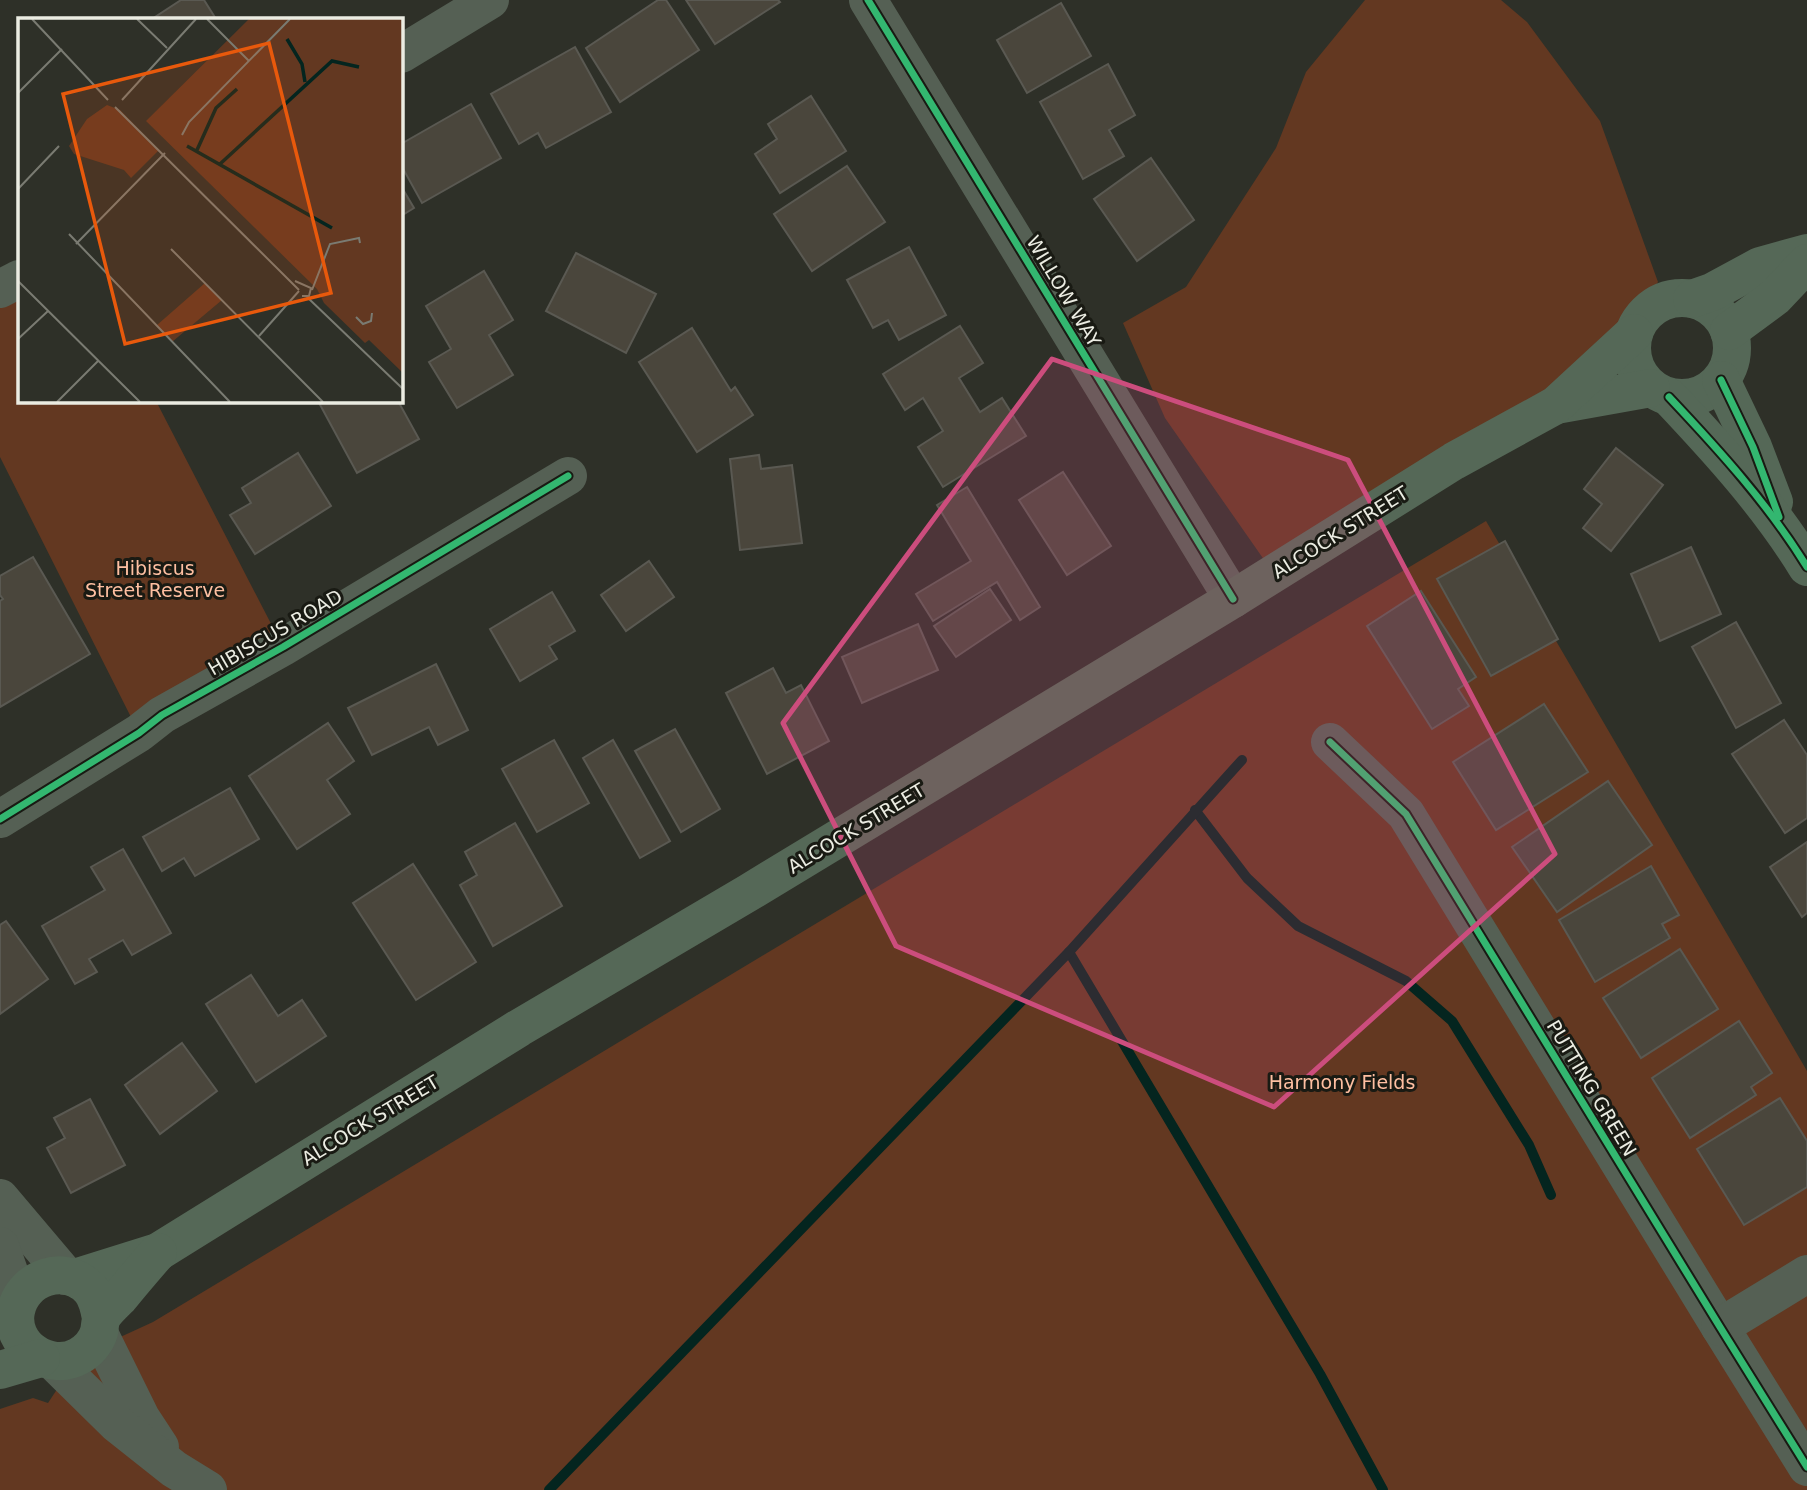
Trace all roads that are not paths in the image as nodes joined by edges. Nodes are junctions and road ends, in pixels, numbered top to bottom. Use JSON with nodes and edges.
{"nodes":[{"id":1,"x":490,"y":0,"type":"edge"},
{"id":2,"x":868,"y":0,"type":"edge"},
{"id":3,"x":402,"y":53,"type":"edge"},
{"id":4,"x":1807,"y":253,"type":"edge"},
{"id":5,"x":1807,"y":263,"type":"edge"},
{"id":6,"x":18,"y":280,"type":"edge"},
{"id":7,"x":0,"y":289,"type":"edge"},
{"id":8,"x":1692,"y":299,"type":"junction"},
{"id":9,"x":1729,"y":331,"type":"junction"},
{"id":10,"x":1634,"y":333,"type":"junction"},
{"id":11,"x":1721,"y":380,"type":"junction"},
{"id":12,"x":1660,"y":393,"type":"junction"},
{"id":13,"x":1556,"y":405,"type":"junction"},
{"id":14,"x":568,"y":476,"type":"dead end"},
{"id":15,"x":1784,"y":530,"type":"junction"},
{"id":16,"x":1807,"y":567,"type":"edge"},
{"id":17,"x":1233,"y":599,"type":"junction"},
{"id":18,"x":1330,"y":742,"type":"dead end"},
{"id":19,"x":0,"y":819,"type":"edge"},
{"id":20,"x":0,"y":1198,"type":"edge"},
{"id":21,"x":0,"y":1246,"type":"edge"},
{"id":22,"x":158,"y":1252,"type":"junction"},
{"id":23,"x":1807,"y":1275,"type":"edge"},
{"id":24,"x":71,"y":1277,"type":"junction"},
{"id":25,"x":11,"y":1313,"type":"edge"},
{"id":26,"x":100,"y":1326,"type":"junction"},
{"id":27,"x":1720,"y":1327,"type":"junction"},
{"id":28,"x":47,"y":1360,"type":"junction"},
{"id":29,"x":0,"y":1370,"type":"edge"},
{"id":30,"x":1807,"y":1467,"type":"edge"},
{"id":31,"x":174,"y":1469,"type":"junction"},
{"id":32,"x":208,"y":1490,"type":"edge"}],
"edges":[{"from":1,"to":3,"type":"street"},
{"from":2,"to":17,"type":"street","name":"WILLOW WAY"},
{"from":4,"to":8,"type":"main road","name":"ALCOCK STREET"},
{"from":5,"to":9,"type":"main road"},
{"from":6,"to":7,"type":"street"},
{"from":8,"to":9,"type":"main road"},
{"from":8,"to":10,"type":"main road","name":"ALCOCK STREET"},
{"from":9,"to":11,"type":"main road"},
{"from":10,"to":12,"type":"main road"},
{"from":10,"to":13,"type":"main road","name":"ALCOCK STREET"},
{"from":11,"to":12,"type":"main road","name":"ALCOCK STREET"},
{"from":11,"to":15,"type":"main road"},
{"from":12,"to":13,"type":"main road","name":"ALCOCK STREET"},
{"from":12,"to":15,"type":"main road"},
{"from":13,"to":17,"type":"main road","name":"ALCOCK STREET"},
{"from":14,"to":19,"type":"street","name":"HIBISCUS ROAD"},
{"from":15,"to":16,"type":"main road"},
{"from":17,"to":22,"type":"main road","name":"ALCOCK STREET"},
{"from":18,"to":27,"type":"street","name":"PUTTING GREEN"},
{"from":20,"to":24,"type":"street"},
{"from":21,"to":25,"type":"street"},
{"from":22,"to":24,"type":"main road","name":"ALCOCK STREET"},
{"from":22,"to":26,"type":"main road","name":"ALCOCK STREET"},
{"from":23,"to":27,"type":"street"},
{"from":24,"to":25,"type":"main road","name":"ALCOCK STREET"},
{"from":24,"to":26,"type":"main road"},
{"from":25,"to":28,"type":"main road"},
{"from":26,"to":28,"type":"main road","name":"ALCOCK STREET"},
{"from":26,"to":31,"type":"street"},
{"from":27,"to":30,"type":"street","name":"PUTTING GREEN"},
{"from":28,"to":29,"type":"main road","name":"ALCOCK STREET"},
{"from":28,"to":31,"type":"street"},
{"from":31,"to":32,"type":"street"}]}
